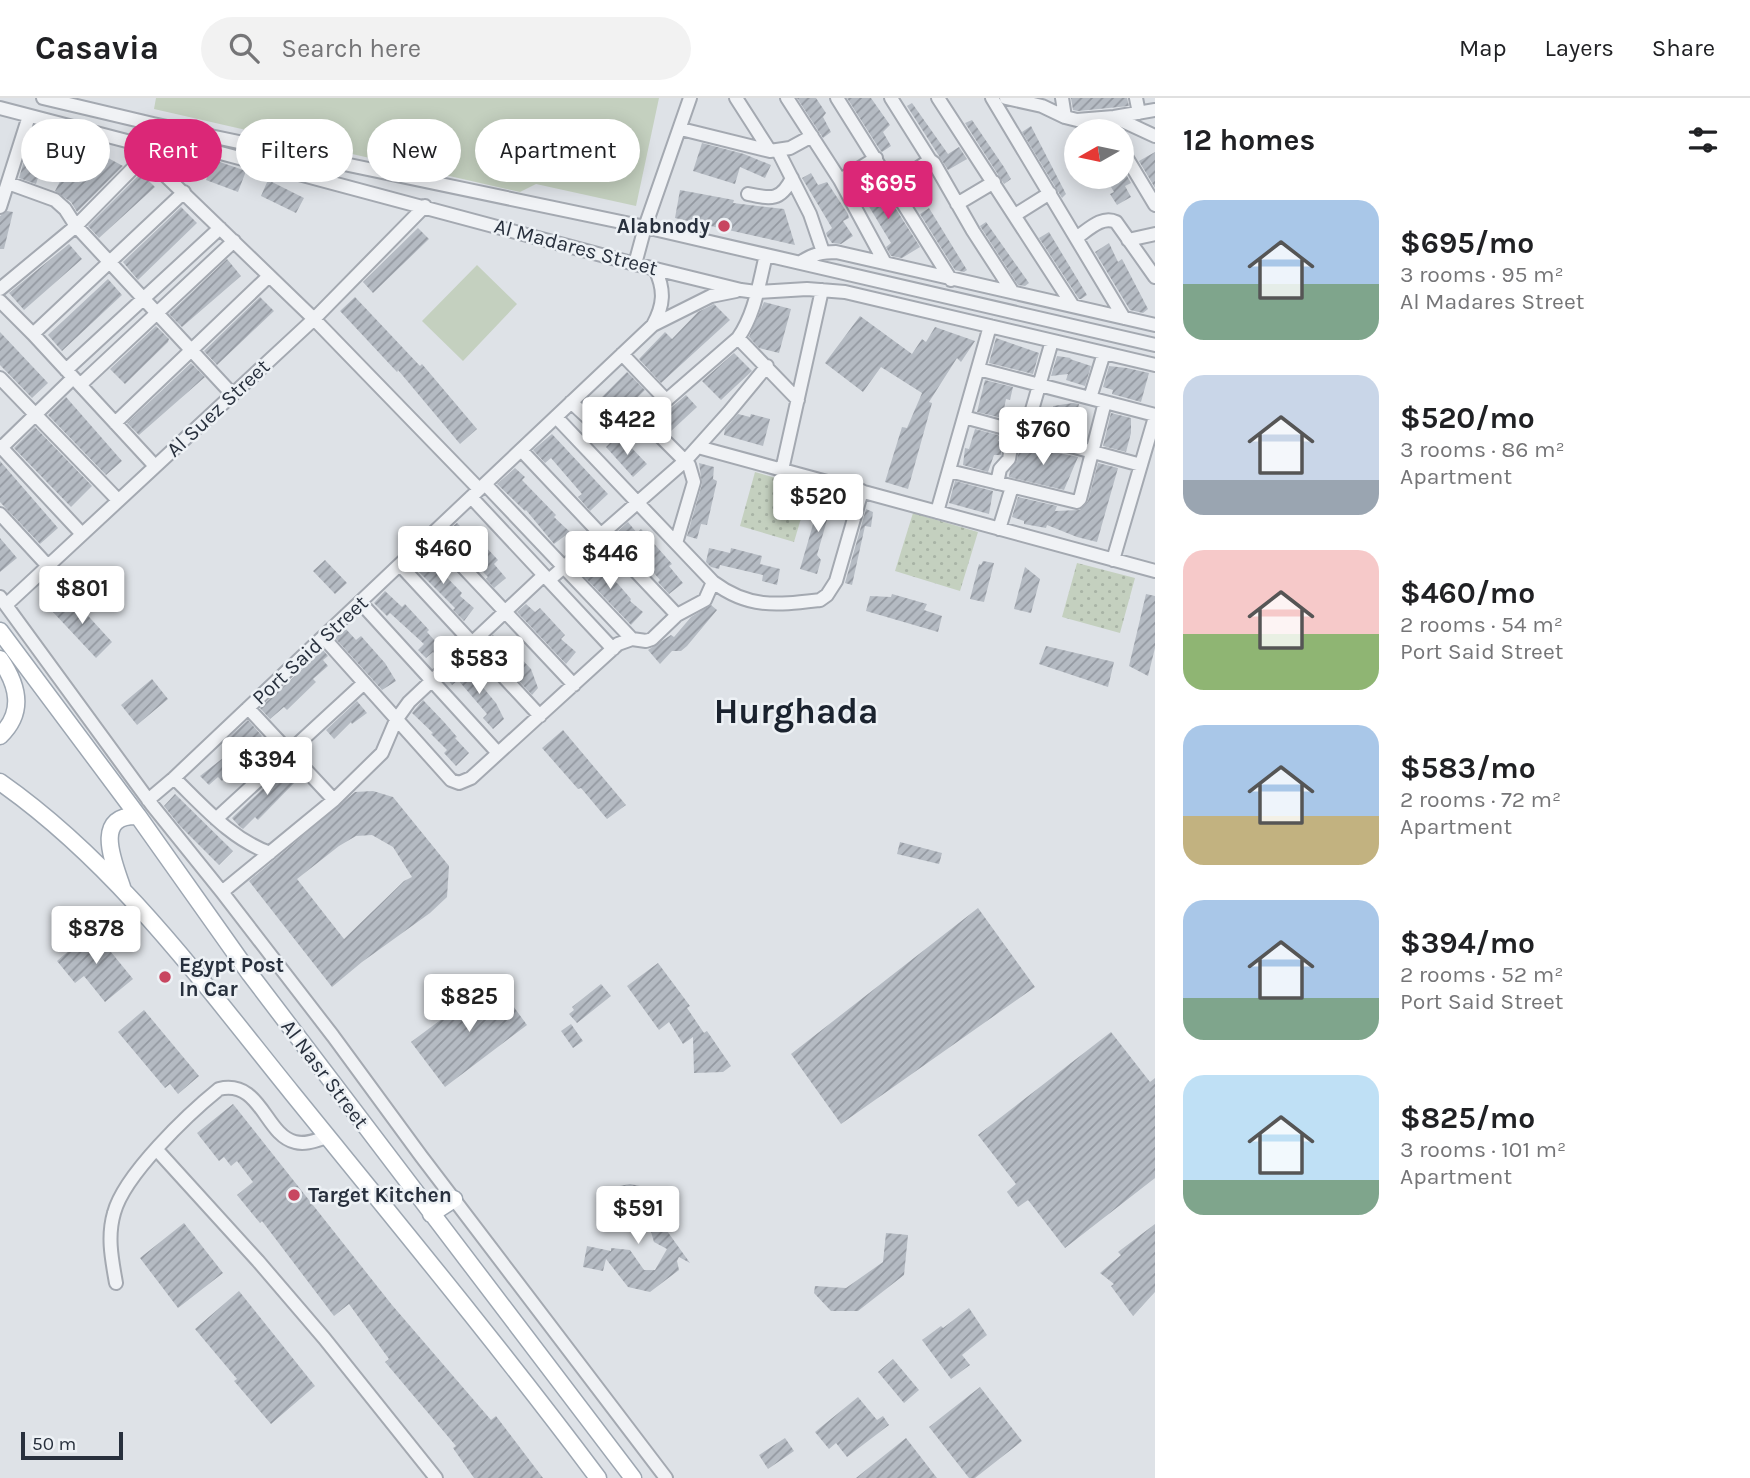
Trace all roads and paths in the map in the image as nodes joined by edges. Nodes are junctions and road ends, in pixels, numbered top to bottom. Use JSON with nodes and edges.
{"nodes":[{"id":1,"x":43,"y":98,"type":"edge"},
{"id":2,"x":690,"y":98,"type":"edge"},
{"id":3,"x":736,"y":98,"type":"edge"},
{"id":4,"x":787,"y":98,"type":"edge"},
{"id":5,"x":837,"y":98,"type":"edge"},
{"id":6,"x":891,"y":98,"type":"edge"},
{"id":7,"x":938,"y":98,"type":"edge"},
{"id":8,"x":992,"y":98,"type":"edge"},
{"id":9,"x":1006,"y":98,"type":"edge"},
{"id":10,"x":1062,"y":98,"type":"edge"},
{"id":11,"x":1136,"y":98,"type":"edge"},
{"id":12,"x":0,"y":108,"type":"edge"},
{"id":13,"x":1155,"y":110,"type":"edge"},
{"id":14,"x":1139,"y":113,"type":"junction"},
{"id":15,"x":29,"y":116,"type":"junction"},
{"id":16,"x":1065,"y":117,"type":"junction"},
{"id":17,"x":1109,"y":118,"type":"junction"},
{"id":18,"x":132,"y":119,"type":"edge"},
{"id":19,"x":681,"y":129,"type":"junction"},
{"id":20,"x":812,"y":136,"type":"junction"},
{"id":21,"x":1155,"y":136,"type":"edge"},
{"id":22,"x":222,"y":138,"type":"edge"},
{"id":23,"x":124,"y":144,"type":"edge"},
{"id":24,"x":774,"y":151,"type":"junction"},
{"id":25,"x":222,"y":152,"type":"edge"},
{"id":26,"x":876,"y":158,"type":"junction"},
{"id":27,"x":930,"y":160,"type":"junction"},
{"id":28,"x":1134,"y":170,"type":"edge"},
{"id":29,"x":124,"y":175,"type":"edge"},
{"id":30,"x":792,"y":178,"type":"junction"},
{"id":31,"x":840,"y":180,"type":"junction"},
{"id":32,"x":175,"y":182,"type":"edge"},
{"id":33,"x":993,"y":182,"type":"junction"},
{"id":34,"x":8,"y":183,"type":"junction"},
{"id":35,"x":893,"y":185,"type":"junction"},
{"id":36,"x":184,"y":192,"type":"junction"},
{"id":37,"x":748,"y":194,"type":"dead end"},
{"id":38,"x":1049,"y":194,"type":"junction"},
{"id":39,"x":957,"y":204,"type":"junction"},
{"id":40,"x":1155,"y":205,"type":"edge"},
{"id":41,"x":425,"y":206,"type":"junction"},
{"id":42,"x":0,"y":207,"type":"edge"},
{"id":43,"x":1015,"y":215,"type":"junction"},
{"id":44,"x":76,"y":226,"type":"junction"},
{"id":45,"x":645,"y":227,"type":"junction"},
{"id":46,"x":220,"y":228,"type":"junction"},
{"id":47,"x":1155,"y":234,"type":"edge"},
{"id":48,"x":1076,"y":237,"type":"junction"},
{"id":49,"x":1128,"y":240,"type":"junction"},
{"id":50,"x":234,"y":241,"type":"junction"},
{"id":51,"x":823,"y":252,"type":"junction"},
{"id":52,"x":766,"y":255,"type":"junction"},
{"id":53,"x":110,"y":262,"type":"junction"},
{"id":54,"x":801,"y":262,"type":"junction"},
{"id":55,"x":885,"y":263,"type":"junction"},
{"id":56,"x":635,"y":264,"type":"junction"},
{"id":57,"x":655,"y":269,"type":"junction"},
{"id":58,"x":269,"y":275,"type":"junction"},
{"id":59,"x":1155,"y":277,"type":"edge"},
{"id":60,"x":951,"y":280,"type":"junction"},
{"id":61,"x":0,"y":289,"type":"edge"},
{"id":62,"x":741,"y":289,"type":"junction"},
{"id":63,"x":822,"y":290,"type":"junction"},
{"id":64,"x":1012,"y":291,"type":"junction"},
{"id":65,"x":756,"y":292,"type":"junction"},
{"id":66,"x":143,"y":299,"type":"junction"},
{"id":67,"x":0,"y":301,"type":"edge"},
{"id":68,"x":1074,"y":306,"type":"junction"},
{"id":69,"x":157,"y":313,"type":"junction"},
{"id":70,"x":1124,"y":317,"type":"junction"},
{"id":71,"x":314,"y":319,"type":"junction"},
{"id":72,"x":1153,"y":324,"type":"edge"},
{"id":73,"x":653,"y":325,"type":"junction"},
{"id":74,"x":990,"y":326,"type":"junction"},
{"id":75,"x":33,"y":334,"type":"junction"},
{"id":76,"x":738,"y":338,"type":"junction"},
{"id":77,"x":1052,"y":341,"type":"junction"},
{"id":78,"x":1155,"y":345,"type":"edge"},
{"id":79,"x":191,"y":350,"type":"junction"},
{"id":80,"x":1104,"y":353,"type":"junction"},
{"id":81,"x":622,"y":354,"type":"junction"},
{"id":82,"x":1155,"y":365,"type":"edge"},
{"id":83,"x":767,"y":366,"type":"junction"},
{"id":84,"x":978,"y":369,"type":"junction"},
{"id":85,"x":73,"y":377,"type":"junction"},
{"id":86,"x":0,"y":378,"type":"edge"},
{"id":87,"x":1039,"y":385,"type":"junction"},
{"id":88,"x":232,"y":394,"type":"junction"},
{"id":89,"x":1090,"y":398,"type":"junction"},
{"id":90,"x":666,"y":400,"type":"junction"},
{"id":91,"x":798,"y":400,"type":"junction"},
{"id":92,"x":571,"y":402,"type":"junction"},
{"id":93,"x":1105,"y":402,"type":"junction"},
{"id":94,"x":35,"y":415,"type":"junction"},
{"id":95,"x":1155,"y":416,"type":"edge"},
{"id":96,"x":556,"y":417,"type":"junction"},
{"id":97,"x":964,"y":417,"type":"junction"},
{"id":98,"x":115,"y":423,"type":"junction"},
{"id":99,"x":632,"y":430,"type":"junction"},
{"id":100,"x":1020,"y":432,"type":"junction"},
{"id":101,"x":698,"y":447,"type":"junction"},
{"id":102,"x":0,"y":448,"type":"edge"},
{"id":103,"x":521,"y":450,"type":"junction"},
{"id":104,"x":1092,"y":452,"type":"junction"},
{"id":105,"x":685,"y":461,"type":"junction"},
{"id":106,"x":1141,"y":465,"type":"junction"},
{"id":107,"x":155,"y":466,"type":"junction"},
{"id":108,"x":782,"y":470,"type":"junction"},
{"id":109,"x":949,"y":471,"type":"junction"},
{"id":110,"x":997,"y":483,"type":"junction"},
{"id":111,"x":1012,"y":487,"type":"junction"},
{"id":112,"x":478,"y":490,"type":"junction"},
{"id":113,"x":862,"y":491,"type":"junction"},
{"id":114,"x":118,"y":500,"type":"junction"},
{"id":115,"x":637,"y":503,"type":"junction"},
{"id":116,"x":937,"y":512,"type":"junction"},
{"id":117,"x":0,"y":514,"type":"edge"},
{"id":118,"x":999,"y":529,"type":"junction"},
{"id":119,"x":82,"y":534,"type":"junction"},
{"id":120,"x":432,"y":534,"type":"junction"},
{"id":121,"x":601,"y":535,"type":"junction"},
{"id":122,"x":676,"y":543,"type":"junction"},
{"id":123,"x":1113,"y":560,"type":"junction"},
{"id":124,"x":400,"y":565,"type":"junction"},
{"id":125,"x":48,"y":566,"type":"junction"},
{"id":126,"x":564,"y":567,"type":"junction"},
{"id":127,"x":1155,"y":571,"type":"edge"},
{"id":128,"x":547,"y":578,"type":"junction"},
{"id":129,"x":713,"y":582,"type":"junction"},
{"id":130,"x":3,"y":601,"type":"edge"},
{"id":131,"x":360,"y":602,"type":"junction"},
{"id":132,"x":505,"y":612,"type":"junction"},
{"id":133,"x":677,"y":615,"type":"junction"},
{"id":134,"x":0,"y":631,"type":"edge"},
{"id":135,"x":323,"y":637,"type":"junction"},
{"id":136,"x":632,"y":639,"type":"junction"},
{"id":137,"x":472,"y":643,"type":"junction"},
{"id":138,"x":613,"y":649,"type":"junction"},
{"id":139,"x":0,"y":659,"type":"edge"},
{"id":140,"x":432,"y":681,"type":"junction"},
{"id":141,"x":363,"y":683,"type":"junction"},
{"id":142,"x":574,"y":685,"type":"junction"},
{"id":143,"x":248,"y":708,"type":"junction"},
{"id":144,"x":540,"y":716,"type":"junction"},
{"id":145,"x":396,"y":720,"type":"junction"},
{"id":146,"x":0,"y":736,"type":"edge"},
{"id":147,"x":289,"y":752,"type":"junction"},
{"id":148,"x":498,"y":753,"type":"junction"},
{"id":149,"x":174,"y":778,"type":"junction"},
{"id":150,"x":0,"y":782,"type":"edge"},
{"id":151,"x":148,"y":800,"type":"junction"},
{"id":152,"x":334,"y":800,"type":"junction"},
{"id":153,"x":138,"y":816,"type":"junction"},
{"id":154,"x":216,"y":819,"type":"junction"},
{"id":155,"x":270,"y":853,"type":"junction"},
{"id":156,"x":124,"y":892,"type":"junction"},
{"id":157,"x":222,"y":892,"type":"junction"},
{"id":158,"x":327,"y":1137,"type":"junction"},
{"id":159,"x":157,"y":1150,"type":"junction"},
{"id":160,"x":454,"y":1199,"type":"junction"},
{"id":161,"x":431,"y":1214,"type":"junction"},
{"id":162,"x":116,"y":1283,"type":"dead end"},
{"id":163,"x":436,"y":1478,"type":"edge"},
{"id":164,"x":598,"y":1478,"type":"edge"},
{"id":165,"x":633,"y":1478,"type":"edge"},
{"id":166,"x":666,"y":1478,"type":"edge"}],
"edges":[{"from":1,"to":18,"type":"street","name":"Al Madares Street"},
{"from":2,"to":19,"type":"street"},
{"from":3,"to":24,"type":"street"},
{"from":4,"to":20,"type":"street"},
{"from":5,"to":26,"type":"street"},
{"from":6,"to":27,"type":"street"},
{"from":7,"to":33,"type":"street"},
{"from":8,"to":38,"type":"street"},
{"from":9,"to":16,"type":"street"},
{"from":10,"to":16,"type":"street"},
{"from":11,"to":14,"type":"street"},
{"from":12,"to":15,"type":"street","name":"Al Madares Street"},
{"from":13,"to":14,"type":"street"},
{"from":14,"to":17,"type":"street"},
{"from":15,"to":23,"type":"street","name":"Al Madares Street"},
{"from":15,"to":34,"type":"street"},
{"from":16,"to":17,"type":"street"},
{"from":17,"to":21,"type":"street"},
{"from":19,"to":24,"type":"street"},
{"from":19,"to":45,"type":"street"},
{"from":20,"to":24,"type":"street"},
{"from":20,"to":31,"type":"street"},
{"from":22,"to":45,"type":"street","name":"Al Madares Street"},
{"from":24,"to":30,"type":"street"},
{"from":25,"to":41,"type":"street","name":"Al Madares Street"},
{"from":26,"to":31,"type":"street"},
{"from":26,"to":35,"type":"street"},
{"from":27,"to":35,"type":"street"},
{"from":27,"to":39,"type":"street"},
{"from":28,"to":40,"type":"street"},
{"from":29,"to":44,"type":"street"},
{"from":30,"to":37,"type":"street"},
{"from":30,"to":51,"type":"street"},
{"from":31,"to":55,"type":"street"},
{"from":32,"to":36,"type":"street"},
{"from":33,"to":39,"type":"street"},
{"from":33,"to":43,"type":"street"},
{"from":34,"to":42,"type":"street"},
{"from":34,"to":44,"type":"street"},
{"from":35,"to":60,"type":"street"},
{"from":36,"to":46,"type":"street"},
{"from":36,"to":53,"type":"street"},
{"from":38,"to":43,"type":"street"},
{"from":38,"to":48,"type":"street"},
{"from":39,"to":64,"type":"street"},
{"from":41,"to":56,"type":"street","name":"Al Madares Street"},
{"from":41,"to":71,"type":"street","name":"Al Suez Street"},
{"from":43,"to":68,"type":"street"},
{"from":44,"to":53,"type":"street"},
{"from":44,"to":61,"type":"street"},
{"from":45,"to":52,"type":"street","name":"Al Madares Street"},
{"from":45,"to":56,"type":"street"},
{"from":46,"to":50,"type":"street"},
{"from":46,"to":66,"type":"street"},
{"from":47,"to":49,"type":"street"},
{"from":48,"to":49,"type":"street"},
{"from":48,"to":70,"type":"street"},
{"from":49,"to":59,"type":"street"},
{"from":50,"to":58,"type":"street"},
{"from":50,"to":69,"type":"street"},
{"from":51,"to":54,"type":"street"},
{"from":51,"to":55,"type":"street"},
{"from":52,"to":54,"type":"street","name":"Al Madares Street"},
{"from":52,"to":65,"type":"street"},
{"from":53,"to":66,"type":"street"},
{"from":53,"to":75,"type":"street"},
{"from":54,"to":78,"type":"street","name":"Al Madares Street"},
{"from":55,"to":60,"type":"street"},
{"from":56,"to":57,"type":"street","name":"Al Madares Street"},
{"from":57,"to":62,"type":"street","name":"Al Madares Street"},
{"from":57,"to":73,"type":"street"},
{"from":58,"to":71,"type":"street"},
{"from":58,"to":79,"type":"street"},
{"from":60,"to":64,"type":"street"},
{"from":62,"to":65,"type":"street","name":"Al Madares Street"},
{"from":62,"to":73,"type":"street","name":"Port Said Street"},
{"from":63,"to":65,"type":"street","name":"Al Madares Street"},
{"from":63,"to":74,"type":"street","name":"Al Madares Street"},
{"from":63,"to":91,"type":"street"},
{"from":64,"to":68,"type":"street"},
{"from":65,"to":76,"type":"street"},
{"from":66,"to":69,"type":"street"},
{"from":66,"to":85,"type":"street"},
{"from":67,"to":75,"type":"street"},
{"from":68,"to":70,"type":"street"},
{"from":69,"to":79,"type":"street"},
{"from":69,"to":85,"type":"street"},
{"from":70,"to":72,"type":"street"},
{"from":71,"to":88,"type":"street","name":"Al Suez Street"},
{"from":71,"to":112,"type":"street"},
{"from":73,"to":81,"type":"street","name":"Port Said Street"},
{"from":74,"to":77,"type":"street","name":"Al Madares Street"},
{"from":74,"to":84,"type":"street"},
{"from":75,"to":85,"type":"street"},
{"from":76,"to":83,"type":"street"},
{"from":76,"to":90,"type":"street"},
{"from":77,"to":80,"type":"street","name":"Al Madares Street"},
{"from":77,"to":87,"type":"street"},
{"from":79,"to":88,"type":"street"},
{"from":79,"to":98,"type":"street"},
{"from":80,"to":82,"type":"street","name":"Al Madares Street"},
{"from":80,"to":89,"type":"street"},
{"from":81,"to":90,"type":"street"},
{"from":81,"to":92,"type":"street","name":"Port Said Street"},
{"from":83,"to":91,"type":"street"},
{"from":83,"to":101,"type":"street"},
{"from":84,"to":87,"type":"street"},
{"from":84,"to":97,"type":"street"},
{"from":85,"to":94,"type":"street"},
{"from":85,"to":98,"type":"street"},
{"from":86,"to":94,"type":"street"},
{"from":87,"to":89,"type":"street"},
{"from":87,"to":100,"type":"street"},
{"from":88,"to":107,"type":"street","name":"Al Suez Street"},
{"from":89,"to":93,"type":"street"},
{"from":90,"to":99,"type":"street"},
{"from":91,"to":108,"type":"street"},
{"from":92,"to":96,"type":"street","name":"Port Said Street"},
{"from":92,"to":99,"type":"street"},
{"from":93,"to":95,"type":"street"},
{"from":93,"to":104,"type":"street"},
{"from":94,"to":102,"type":"street"},
{"from":94,"to":114,"type":"street"},
{"from":95,"to":106,"type":"street"},
{"from":96,"to":103,"type":"street","name":"Port Said Street"},
{"from":96,"to":115,"type":"street"},
{"from":97,"to":100,"type":"street"},
{"from":97,"to":109,"type":"street"},
{"from":98,"to":107,"type":"street"},
{"from":99,"to":105,"type":"street"},
{"from":100,"to":104,"type":"street"},
{"from":100,"to":110,"type":"street"},
{"from":101,"to":105,"type":"street"},
{"from":101,"to":108,"type":"street"},
{"from":102,"to":119,"type":"street"},
{"from":103,"to":112,"type":"street","name":"Port Said Street"},
{"from":103,"to":121,"type":"street"},
{"from":104,"to":106,"type":"street"},
{"from":104,"to":111,"type":"street"},
{"from":105,"to":115,"type":"street"},
{"from":105,"to":122,"type":"street"},
{"from":106,"to":123,"type":"street"},
{"from":107,"to":114,"type":"street","name":"Al Suez Street"},
{"from":108,"to":113,"type":"street"},
{"from":109,"to":110,"type":"street"},
{"from":109,"to":116,"type":"street"},
{"from":110,"to":111,"type":"street"},
{"from":111,"to":118,"type":"street"},
{"from":112,"to":120,"type":"street","name":"Port Said Street"},
{"from":112,"to":126,"type":"street"},
{"from":112,"to":128,"type":"street"},
{"from":113,"to":116,"type":"street"},
{"from":113,"to":129,"type":"street"},
{"from":114,"to":119,"type":"street","name":"Al Suez Street"},
{"from":115,"to":121,"type":"street"},
{"from":115,"to":122,"type":"street"},
{"from":116,"to":118,"type":"street"},
{"from":117,"to":125,"type":"street"},
{"from":118,"to":123,"type":"street"},
{"from":119,"to":125,"type":"street","name":"Al Suez Street"},
{"from":120,"to":124,"type":"street","name":"Port Said Street"},
{"from":120,"to":132,"type":"street"},
{"from":121,"to":126,"type":"street"},
{"from":121,"to":133,"type":"street"},
{"from":122,"to":129,"type":"street"},
{"from":123,"to":127,"type":"street"},
{"from":124,"to":131,"type":"street","name":"Port Said Street"},
{"from":124,"to":137,"type":"street"},
{"from":125,"to":130,"type":"street","name":"Al Suez Street"},
{"from":126,"to":128,"type":"street"},
{"from":126,"to":136,"type":"street"},
{"from":128,"to":132,"type":"street"},
{"from":128,"to":138,"type":"street"},
{"from":129,"to":133,"type":"street"},
{"from":130,"to":151,"type":"street"},
{"from":131,"to":135,"type":"street","name":"Port Said Street"},
{"from":131,"to":140,"type":"street"},
{"from":132,"to":137,"type":"street"},
{"from":132,"to":142,"type":"street"},
{"from":133,"to":136,"type":"street"},
{"from":134,"to":153,"type":"main road","name":"Al Nasr Street"},
{"from":135,"to":141,"type":"street"},
{"from":135,"to":143,"type":"street","name":"Port Said Street"},
{"from":136,"to":138,"type":"street"},
{"from":137,"to":140,"type":"street"},
{"from":137,"to":144,"type":"street"},
{"from":138,"to":142,"type":"street"},
{"from":139,"to":146,"type":"main road"},
{"from":140,"to":145,"type":"street"},
{"from":140,"to":148,"type":"street"},
{"from":141,"to":145,"type":"street"},
{"from":141,"to":147,"type":"street"},
{"from":142,"to":144,"type":"street"},
{"from":143,"to":147,"type":"street"},
{"from":143,"to":149,"type":"street","name":"Port Said Street"},
{"from":144,"to":148,"type":"street"},
{"from":145,"to":148,"type":"street"},
{"from":145,"to":152,"type":"street"},
{"from":147,"to":152,"type":"street"},
{"from":147,"to":154,"type":"street"},
{"from":149,"to":151,"type":"street","name":"Port Said Street"},
{"from":149,"to":154,"type":"street"},
{"from":150,"to":156,"type":"main road","name":"Al Nasr Street"},
{"from":151,"to":157,"type":"street"},
{"from":152,"to":155,"type":"street"},
{"from":153,"to":156,"type":"main road"},
{"from":153,"to":161,"type":"main road","name":"Al Nasr Street"},
{"from":154,"to":155,"type":"street"},
{"from":155,"to":157,"type":"street"},
{"from":156,"to":158,"type":"main road","name":"Al Nasr Street"},
{"from":157,"to":160,"type":"street"},
{"from":158,"to":159,"type":"street"},
{"from":158,"to":164,"type":"main road","name":"Al Nasr Street"},
{"from":159,"to":162,"type":"street"},
{"from":159,"to":163,"type":"street"},
{"from":160,"to":161,"type":"main road"},
{"from":160,"to":166,"type":"street"},
{"from":161,"to":165,"type":"main road","name":"Al Nasr Street"}]}
